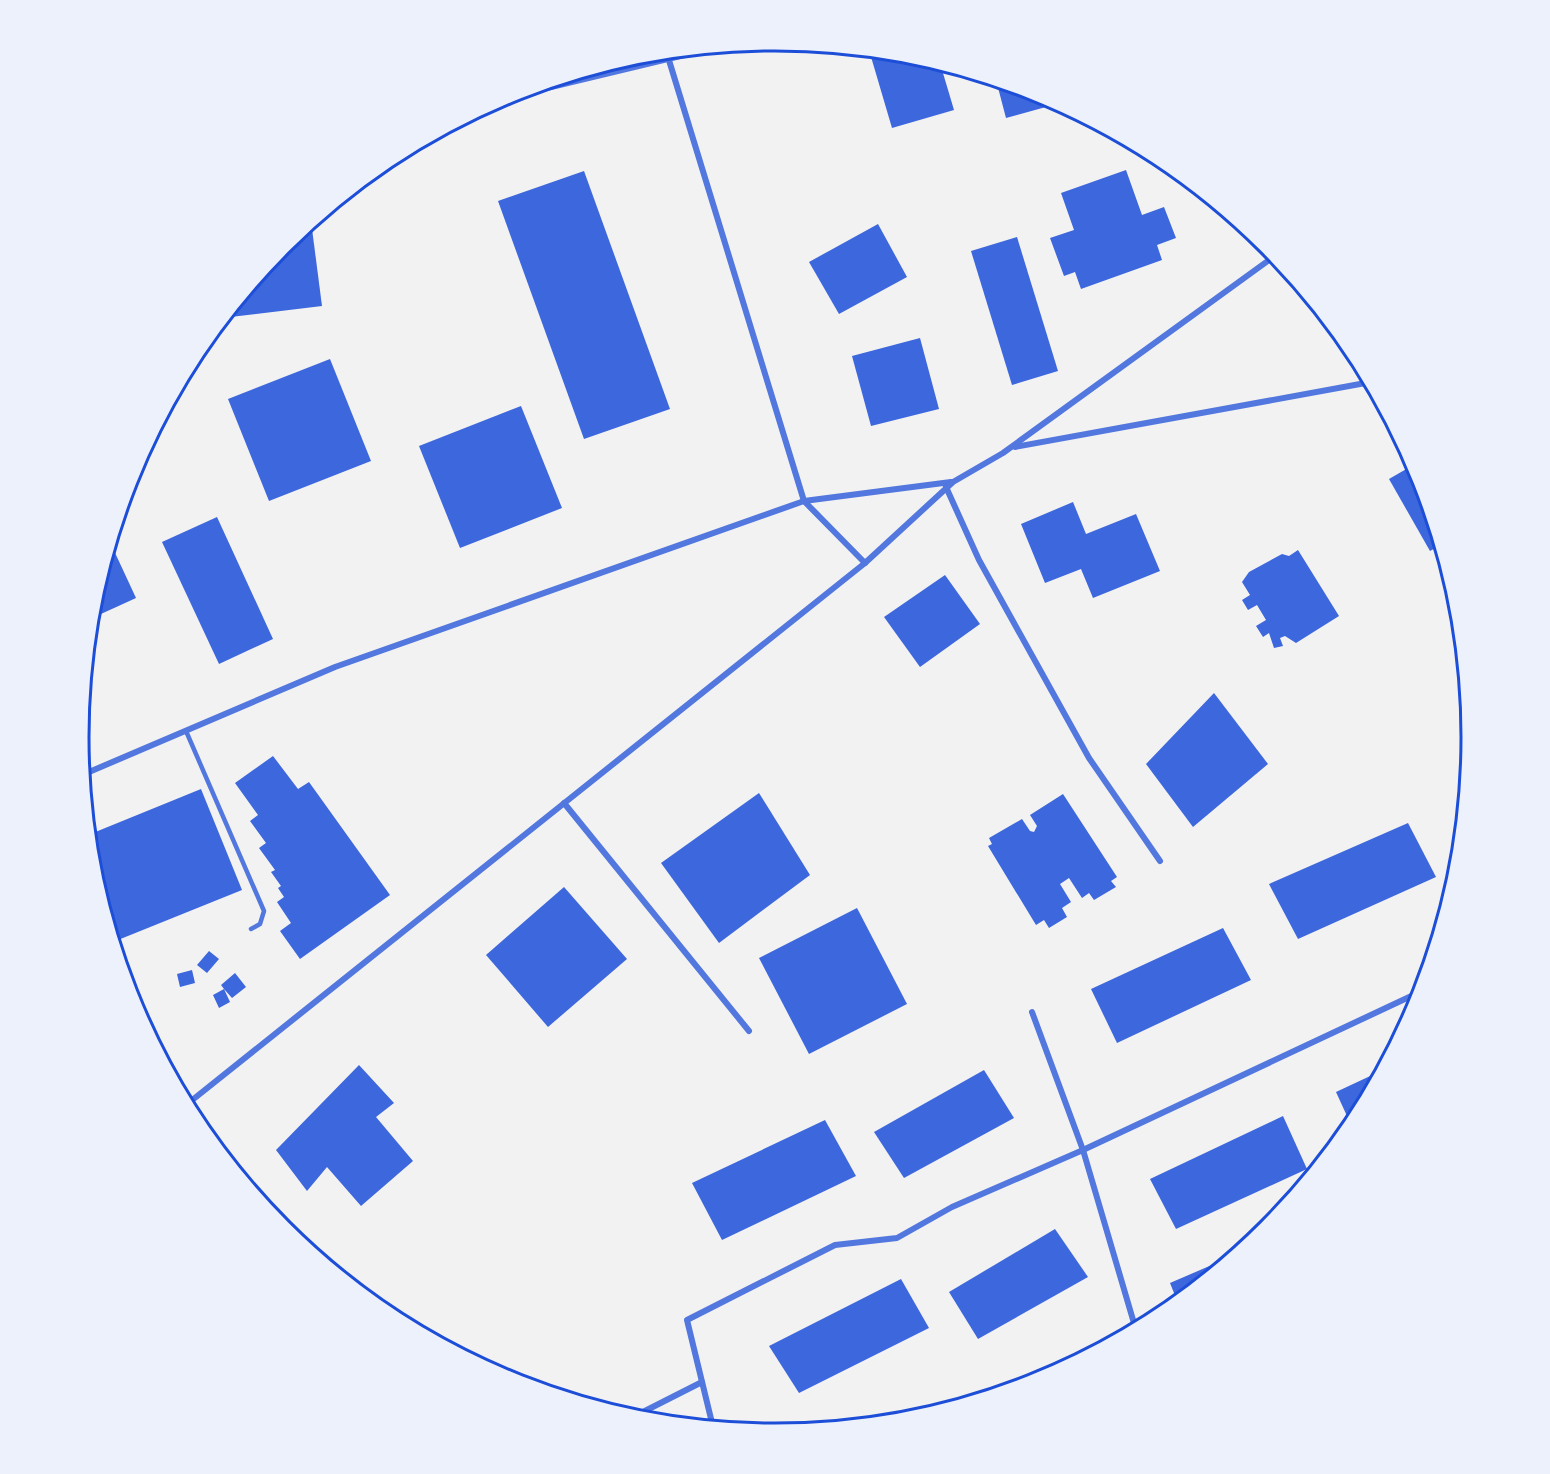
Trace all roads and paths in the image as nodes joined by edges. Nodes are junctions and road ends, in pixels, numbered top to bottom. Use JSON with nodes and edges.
{"nodes":[{"id":1,"x":669,"y":60,"type":"edge"},
{"id":2,"x":1268,"y":261,"type":"edge"},
{"id":3,"x":1362,"y":384,"type":"edge"},
{"id":4,"x":1011,"y":448,"type":"junction"},
{"id":5,"x":953,"y":482,"type":"junction"},
{"id":6,"x":946,"y":487,"type":"junction"},
{"id":7,"x":804,"y":501,"type":"junction"},
{"id":8,"x":865,"y":563,"type":"junction"},
{"id":9,"x":186,"y":731,"type":"junction"},
{"id":10,"x":90,"y":772,"type":"edge"},
{"id":11,"x":564,"y":803,"type":"junction"},
{"id":12,"x":1160,"y":861,"type":"dead end"},
{"id":13,"x":251,"y":929,"type":"dead end"},
{"id":14,"x":1410,"y":996,"type":"edge"},
{"id":15,"x":1032,"y":1012,"type":"dead end"},
{"id":16,"x":749,"y":1031,"type":"dead end"},
{"id":17,"x":193,"y":1099,"type":"edge"},
{"id":18,"x":1083,"y":1150,"type":"junction"},
{"id":19,"x":1133,"y":1321,"type":"edge"},
{"id":20,"x":702,"y":1382,"type":"junction"},
{"id":21,"x":645,"y":1411,"type":"edge"},
{"id":22,"x":711,"y":1420,"type":"edge"}],
"edges":[{"from":1,"to":7,"type":"street"},
{"from":2,"to":4,"type":"street"},
{"from":3,"to":4,"type":"street"},
{"from":4,"to":5,"type":"street"},
{"from":5,"to":6,"type":"street"},
{"from":5,"to":7,"type":"street"},
{"from":6,"to":8,"type":"street"},
{"from":6,"to":12,"type":"street"},
{"from":7,"to":8,"type":"street"},
{"from":7,"to":9,"type":"street"},
{"from":8,"to":11,"type":"street"},
{"from":9,"to":10,"type":"street"},
{"from":9,"to":13,"type":"lane"},
{"from":11,"to":16,"type":"street"},
{"from":11,"to":17,"type":"street"},
{"from":14,"to":18,"type":"street"},
{"from":15,"to":18,"type":"street"},
{"from":18,"to":19,"type":"street"},
{"from":18,"to":20,"type":"street"},
{"from":20,"to":21,"type":"street"},
{"from":20,"to":22,"type":"street"}]}
